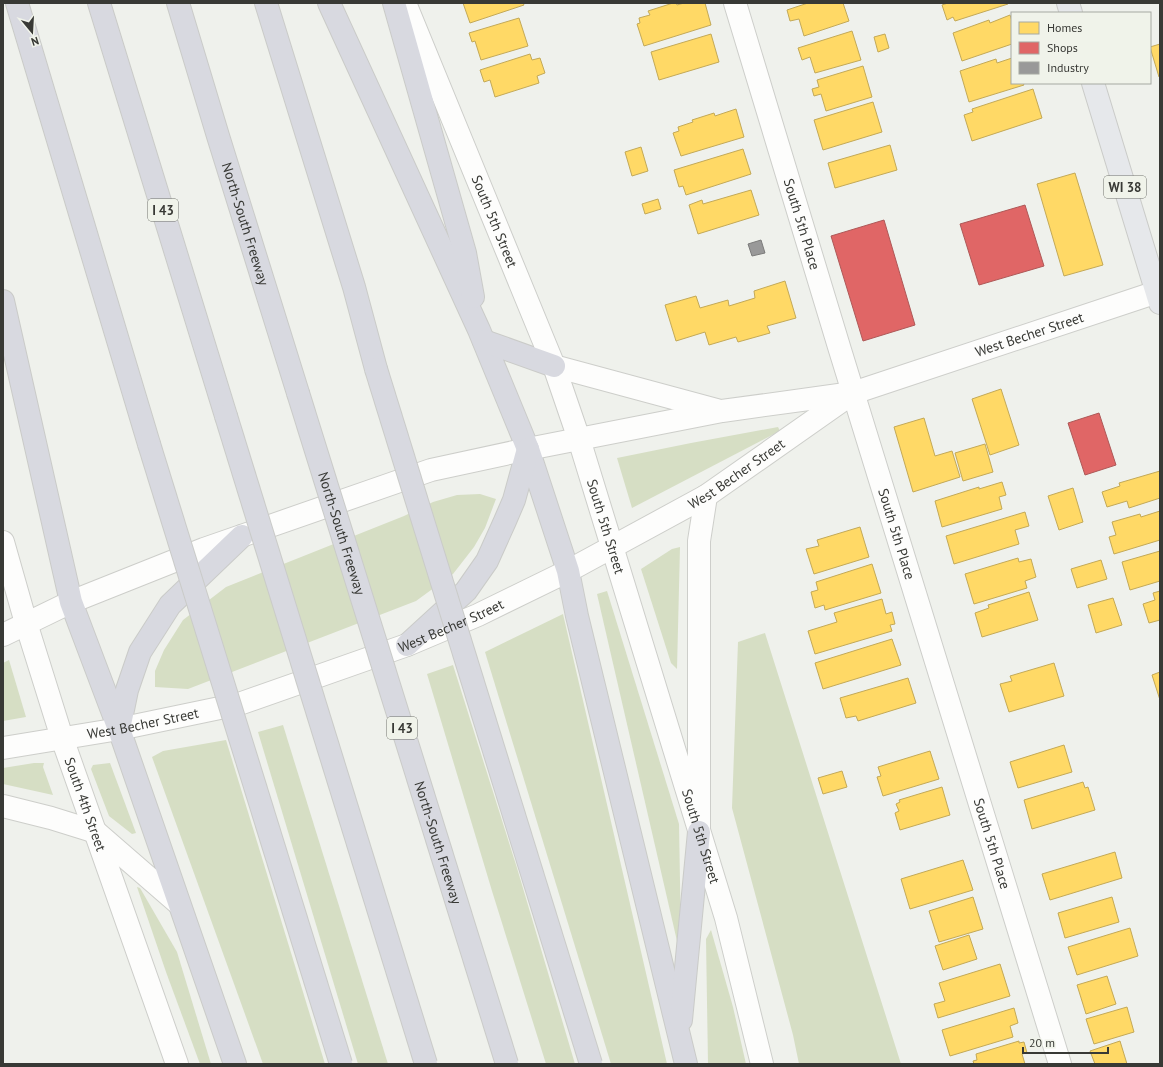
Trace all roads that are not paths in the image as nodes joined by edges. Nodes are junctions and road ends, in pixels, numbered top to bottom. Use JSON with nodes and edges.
{"nodes":[{"id":1,"x":17,"y":3,"type":"edge"},
{"id":2,"x":99,"y":3,"type":"edge"},
{"id":3,"x":178,"y":3,"type":"edge"},
{"id":4,"x":266,"y":3,"type":"edge"},
{"id":5,"x":329,"y":3,"type":"edge"},
{"id":6,"x":394,"y":3,"type":"edge"},
{"id":7,"x":405,"y":3,"type":"edge"},
{"id":8,"x":735,"y":3,"type":"edge"},
{"id":9,"x":1092,"y":84,"type":"edge"},
{"id":10,"x":1159,"y":295,"type":"edge"},
{"id":11,"x":3,"y":301,"type":"edge"},
{"id":12,"x":481,"y":335,"type":"junction"},
{"id":13,"x":554,"y":366,"type":"junction"},
{"id":14,"x":853,"y":393,"type":"junction"},
{"id":15,"x":722,"y":411,"type":"junction"},
{"id":16,"x":579,"y":439,"type":"junction"},
{"id":17,"x":528,"y":449,"type":"junction"},
{"id":18,"x":706,"y":496,"type":"junction"},
{"id":19,"x":242,"y":536,"type":"junction"},
{"id":20,"x":3,"y":542,"type":"edge"},
{"id":21,"x":612,"y":547,"type":"junction"},
{"id":22,"x":568,"y":571,"type":"junction"},
{"id":23,"x":71,"y":602,"type":"junction"},
{"id":24,"x":26,"y":623,"type":"junction"},
{"id":25,"x":3,"y":634,"type":"edge"},
{"id":26,"x":407,"y":645,"type":"junction"},
{"id":27,"x":119,"y":729,"type":"junction"},
{"id":28,"x":62,"y":738,"type":"junction"},
{"id":29,"x":3,"y":748,"type":"edge"},
{"id":30,"x":3,"y":806,"type":"edge"},
{"id":31,"x":96,"y":832,"type":"junction"},
{"id":32,"x":699,"y":832,"type":"junction"},
{"id":33,"x":179,"y":904,"type":"junction"},
{"id":34,"x":680,"y":1037,"type":"junction"},
{"id":35,"x":235,"y":1063,"type":"edge"},
{"id":36,"x":178,"y":1064,"type":"edge"},
{"id":37,"x":341,"y":1064,"type":"edge"},
{"id":38,"x":426,"y":1064,"type":"edge"},
{"id":39,"x":507,"y":1064,"type":"edge"},
{"id":40,"x":591,"y":1064,"type":"edge"},
{"id":41,"x":686,"y":1064,"type":"edge"},
{"id":42,"x":762,"y":1064,"type":"edge"},
{"id":43,"x":1060,"y":1064,"type":"edge"}],
"edges":[{"from":1,"to":37,"type":"highway","bridge":true},
{"from":2,"to":38,"type":"highway","number":"I 43","bridge":true},
{"from":3,"to":39,"type":"highway","name":"North-South Freeway","number":"I 43","bridge":true},
{"from":4,"to":40,"type":"highway","bridge":true},
{"from":5,"to":12,"type":"highway"},
{"from":6,"to":12,"type":"highway"},
{"from":7,"to":13,"type":"main road","name":"South 5th Street"},
{"from":8,"to":14,"type":"main road","name":"South 5th Place"},
{"from":9,"to":10,"type":"main road","number":"WI 38"},
{"from":10,"to":14,"type":"main road","name":"West Becher Street"},
{"from":11,"to":23,"type":"highway"},
{"from":12,"to":13,"type":"highway"},
{"from":12,"to":17,"type":"highway"},
{"from":13,"to":15,"type":"main road"},
{"from":13,"to":16,"type":"main road","name":"South 5th Street"},
{"from":14,"to":15,"type":"main road","name":"West Becher Street"},
{"from":14,"to":18,"type":"main road","name":"West Becher Street"},
{"from":14,"to":43,"type":"main road","name":"South 5th Place"},
{"from":15,"to":16,"type":"main road","name":"West Becher Street"},
{"from":16,"to":17,"type":"main road","name":"West Becher Street"},
{"from":16,"to":21,"type":"main road","name":"South 5th Street"},
{"from":17,"to":19,"type":"main road","name":"West Becher Street"},
{"from":17,"to":22,"type":"highway"},
{"from":17,"to":26,"type":"highway"},
{"from":18,"to":21,"type":"main road","name":"West Becher Street"},
{"from":18,"to":32,"type":"main road"},
{"from":19,"to":23,"type":"main road","name":"West Becher Street"},
{"from":19,"to":27,"type":"highway"},
{"from":20,"to":24,"type":"main road","name":"South 4th Street"},
{"from":21,"to":22,"type":"main road","name":"West Becher Street"},
{"from":21,"to":32,"type":"main road","name":"South 5th Street"},
{"from":22,"to":26,"type":"main road","name":"West Becher Street"},
{"from":22,"to":34,"type":"highway"},
{"from":23,"to":24,"type":"main road","name":"West Becher Street"},
{"from":23,"to":27,"type":"highway"},
{"from":24,"to":25,"type":"main road","name":"West Becher Street"},
{"from":24,"to":28,"type":"main road","name":"South 4th Street"},
{"from":26,"to":27,"type":"main road","name":"West Becher Street"},
{"from":27,"to":28,"type":"main road","name":"West Becher Street"},
{"from":27,"to":33,"type":"highway"},
{"from":28,"to":29,"type":"main road","name":"West Becher Street"},
{"from":28,"to":31,"type":"main road","name":"South 4th Street"},
{"from":30,"to":31,"type":"main road"},
{"from":31,"to":33,"type":"main road"},
{"from":31,"to":36,"type":"main road","name":"South 4th Street"},
{"from":32,"to":34,"type":"highway"},
{"from":32,"to":42,"type":"main road","name":"South 5th Street"},
{"from":33,"to":35,"type":"highway"},
{"from":34,"to":41,"type":"highway"}]}
